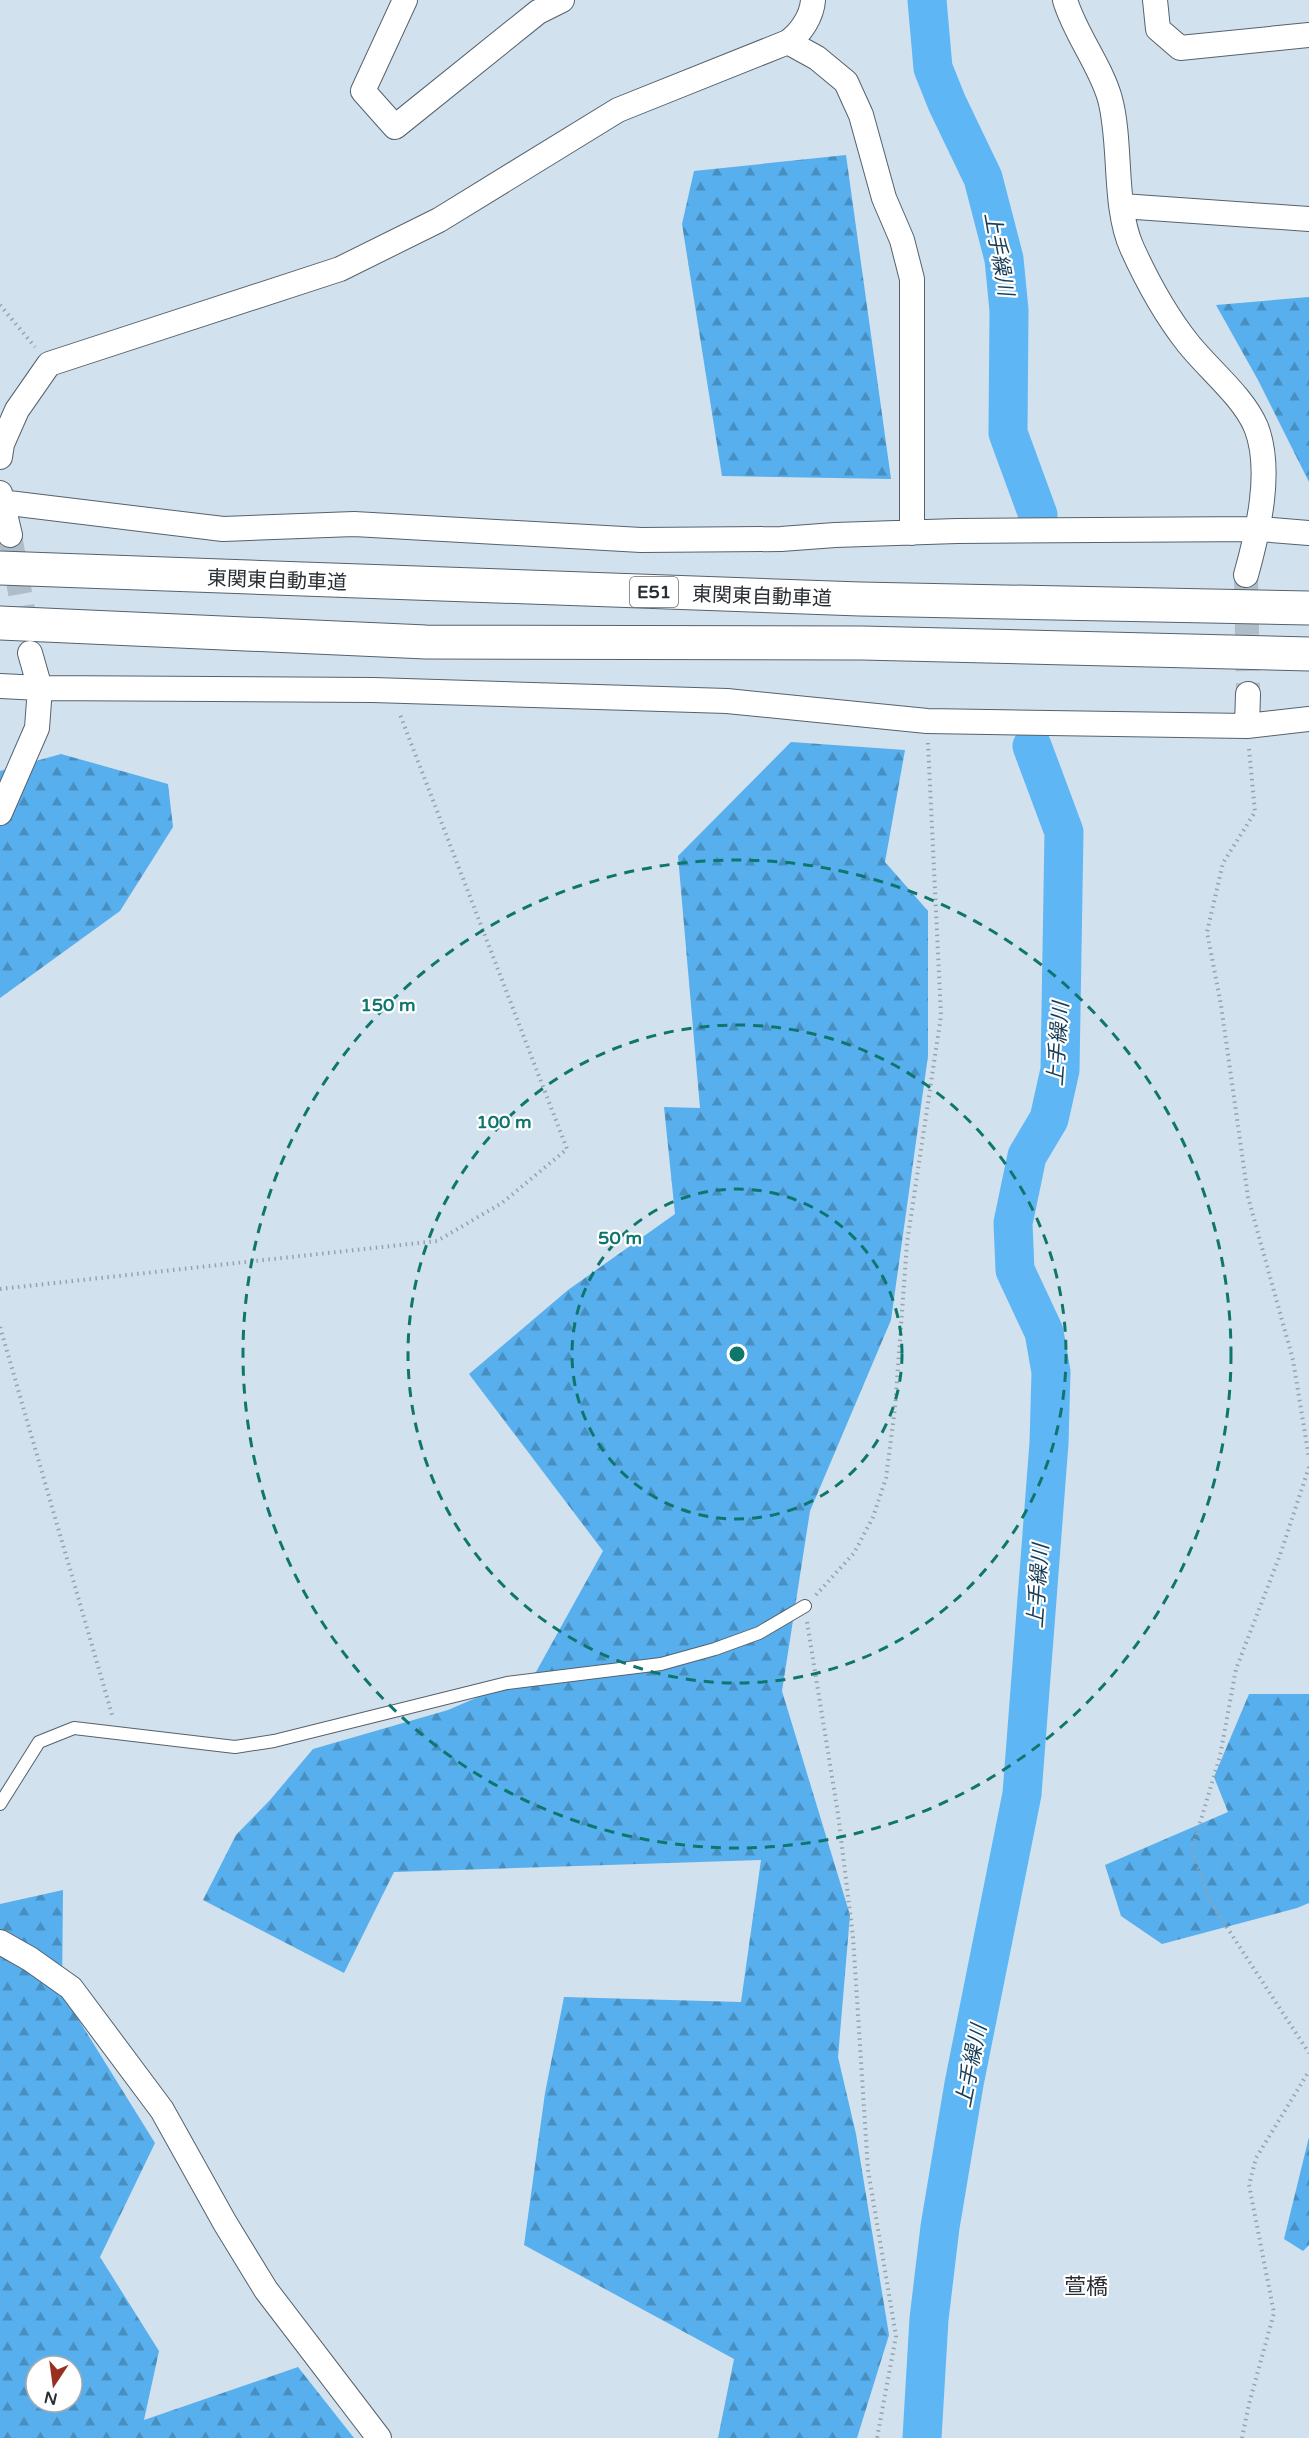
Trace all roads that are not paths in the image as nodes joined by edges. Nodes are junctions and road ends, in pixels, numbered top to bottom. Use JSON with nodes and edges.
{"nodes":[{"id":1,"x":405,"y":0,"type":"edge"},
{"id":2,"x":562,"y":0,"type":"edge"},
{"id":3,"x":813,"y":0,"type":"edge"},
{"id":4,"x":1065,"y":0,"type":"edge"},
{"id":5,"x":1155,"y":0,"type":"edge"},
{"id":6,"x":1309,"y":36,"type":"edge"},
{"id":7,"x":788,"y":42,"type":"junction"},
{"id":8,"x":1122,"y":206,"type":"junction"},
{"id":9,"x":1309,"y":219,"type":"edge"},
{"id":10,"x":0,"y":457,"type":"edge"},
{"id":11,"x":0,"y":499,"type":"edge"},
{"id":12,"x":1259,"y":529,"type":"junction"},
{"id":13,"x":912,"y":533,"type":"junction"},
{"id":14,"x":1309,"y":533,"type":"edge"},
{"id":15,"x":10,"y":536,"type":"tunnel mouth"},
{"id":16,"x":0,"y":568,"type":"edge"},
{"id":17,"x":1246,"y":575,"type":"tunnel mouth"},
{"id":18,"x":1309,"y":608,"type":"edge"},
{"id":19,"x":0,"y":623,"type":"edge"},
{"id":20,"x":30,"y":653,"type":"tunnel mouth"},
{"id":21,"x":1309,"y":654,"type":"edge"},
{"id":22,"x":0,"y":686,"type":"edge"},
{"id":23,"x":40,"y":688,"type":"junction"},
{"id":24,"x":1248,"y":694,"type":"tunnel mouth"},
{"id":25,"x":1309,"y":720,"type":"edge"},
{"id":26,"x":1248,"y":726,"type":"junction"},
{"id":27,"x":0,"y":813,"type":"edge"},
{"id":28,"x":805,"y":1606,"type":"road end"},
{"id":29,"x":0,"y":1804,"type":"edge"},
{"id":30,"x":0,"y":1942,"type":"edge"},
{"id":31,"x":380,"y":2438,"type":"edge"}],
"edges":[{"from":1,"to":2,"type":"street"},
{"from":3,"to":7,"type":"street"},
{"from":4,"to":8,"type":"street"},
{"from":5,"to":6,"type":"street"},
{"from":7,"to":10,"type":"street"},
{"from":7,"to":13,"type":"street"},
{"from":8,"to":9,"type":"street"},
{"from":8,"to":12,"type":"street"},
{"from":11,"to":13,"type":"street"},
{"from":11,"to":15,"type":"street"},
{"from":12,"to":13,"type":"street"},
{"from":12,"to":14,"type":"street"},
{"from":12,"to":17,"type":"street"},
{"from":16,"to":18,"type":"highway","name":"東関東自動車道","number":"E51"},
{"from":19,"to":21,"type":"highway"},
{"from":20,"to":23,"type":"street"},
{"from":22,"to":23,"type":"street"},
{"from":23,"to":26,"type":"street"},
{"from":23,"to":27,"type":"street"},
{"from":24,"to":26,"type":"street"},
{"from":25,"to":26,"type":"street"},
{"from":28,"to":29,"type":"lane"},
{"from":30,"to":31,"type":"street"}]}
